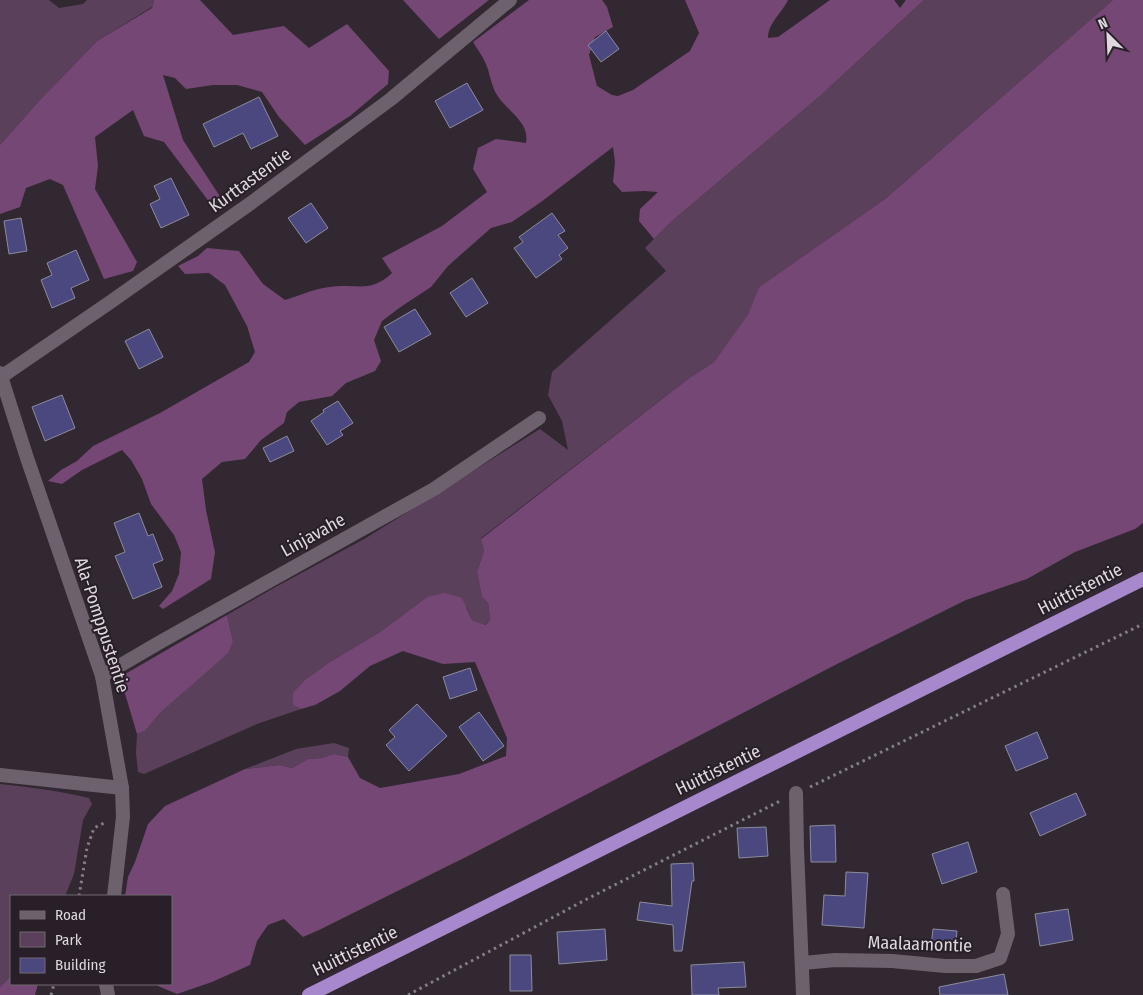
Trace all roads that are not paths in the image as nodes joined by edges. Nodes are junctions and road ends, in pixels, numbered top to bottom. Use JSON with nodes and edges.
{"nodes":[{"id":1,"x":510,"y":0,"type":"edge"},
{"id":2,"x":1,"y":375,"type":"edge"},
{"id":3,"x":539,"y":418,"type":"dead end"},
{"id":4,"x":1143,"y":578,"type":"edge"},
{"id":5,"x":102,"y":676,"type":"junction"},
{"id":6,"x":0,"y":775,"type":"edge"},
{"id":7,"x":122,"y":788,"type":"junction"},
{"id":8,"x":796,"y":793,"type":"road end"},
{"id":9,"x":1003,"y":894,"type":"dead end"},
{"id":10,"x":114,"y":895,"type":"edge"},
{"id":11,"x":803,"y":963,"type":"junction"},
{"id":12,"x":309,"y":995,"type":"edge"},
{"id":13,"x":803,"y":995,"type":"edge"}],
"edges":[{"from":1,"to":2,"type":"street","name":"Kurttastentie"},
{"from":2,"to":5,"type":"street","name":"Ala-Pomppustentie"},
{"from":3,"to":5,"type":"street","name":"Linjavahe"},
{"from":4,"to":12,"type":"highway","name":"Huittistentie"},
{"from":5,"to":7,"type":"street","name":"Ala-Pomppustentie"},
{"from":6,"to":7,"type":"street"},
{"from":7,"to":10,"type":"street","name":"Ala-Pomppustentie"},
{"from":8,"to":11,"type":"street"},
{"from":9,"to":11,"type":"street","name":"Maalaamontie"},
{"from":11,"to":13,"type":"street"}]}
